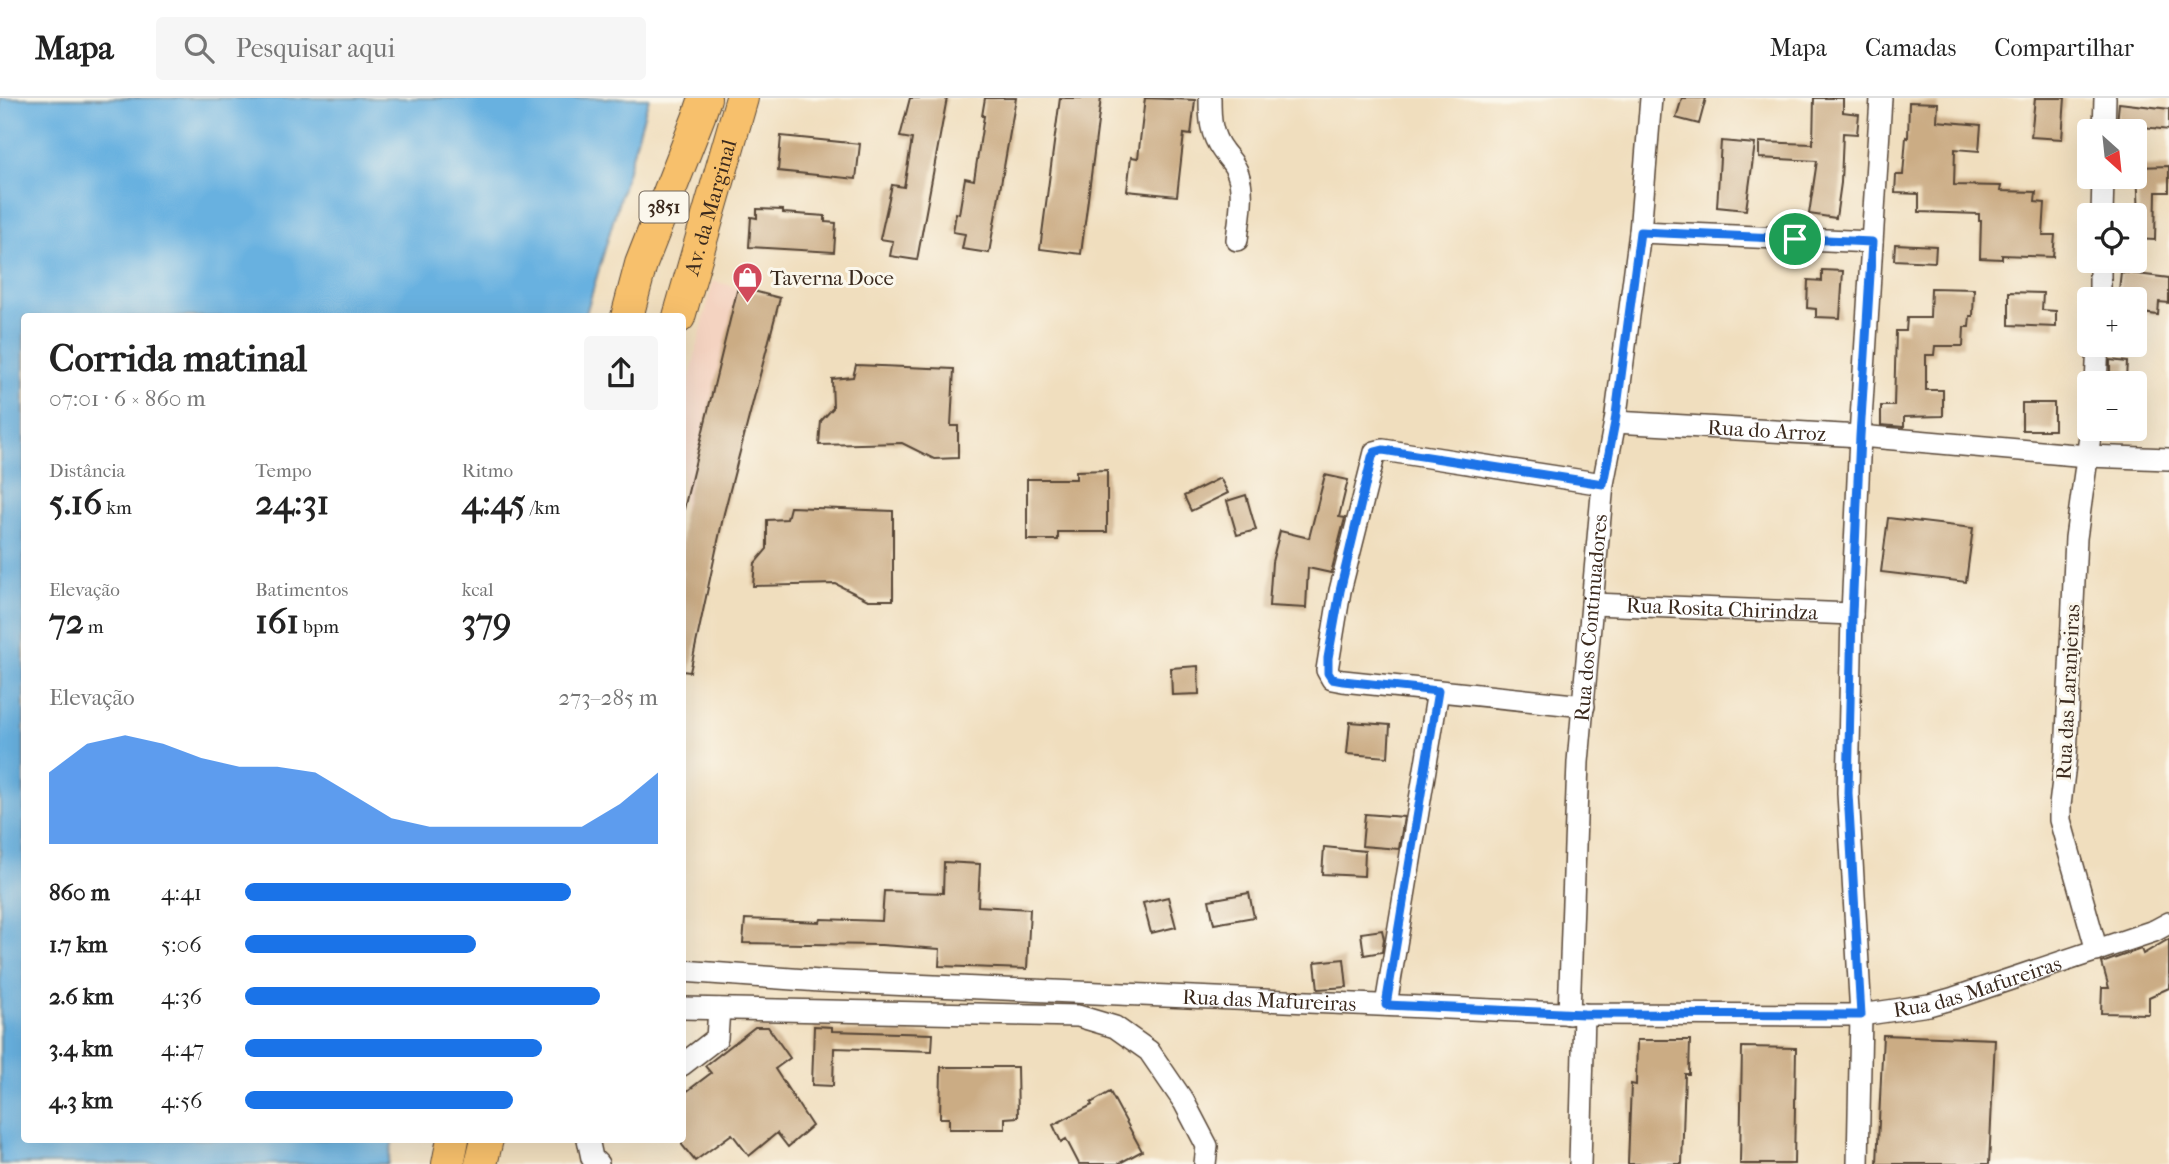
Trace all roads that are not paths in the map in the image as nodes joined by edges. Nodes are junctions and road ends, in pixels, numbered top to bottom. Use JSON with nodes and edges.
{"nodes":[{"id":1,"x":705,"y":98,"type":"edge"},
{"id":2,"x":742,"y":98,"type":"edge"},
{"id":3,"x":1210,"y":98,"type":"edge"},
{"id":4,"x":1651,"y":98,"type":"edge"},
{"id":5,"x":1881,"y":98,"type":"edge"},
{"id":6,"x":2105,"y":98,"type":"edge"},
{"id":7,"x":2104,"y":119,"type":"edge"},
{"id":8,"x":1640,"y":232,"type":"junction"},
{"id":9,"x":1237,"y":240,"type":"dead end"},
{"id":10,"x":1872,"y":242,"type":"junction"},
{"id":11,"x":628,"y":313,"type":"edge"},
{"id":12,"x":681,"y":313,"type":"edge"},
{"id":13,"x":1615,"y":422,"type":"junction"},
{"id":14,"x":1860,"y":436,"type":"junction"},
{"id":15,"x":2089,"y":441,"type":"edge"},
{"id":16,"x":2087,"y":456,"type":"junction"},
{"id":17,"x":2169,"y":459,"type":"edge"},
{"id":18,"x":1603,"y":484,"type":"junction"},
{"id":19,"x":1592,"y":604,"type":"junction"},
{"id":20,"x":1852,"y":614,"type":"junction"},
{"id":21,"x":1438,"y":691,"type":"junction"},
{"id":22,"x":1584,"y":706,"type":"junction"},
{"id":23,"x":2169,"y":923,"type":"edge"},
{"id":24,"x":2097,"y":951,"type":"junction"},
{"id":25,"x":686,"y":971,"type":"edge"},
{"id":26,"x":1386,"y":1005,"type":"junction"},
{"id":27,"x":686,"y":1008,"type":"edge"},
{"id":28,"x":719,"y":1009,"type":"junction"},
{"id":29,"x":1576,"y":1014,"type":"junction"},
{"id":30,"x":1861,"y":1015,"type":"junction"},
{"id":31,"x":686,"y":1062,"type":"edge"},
{"id":32,"x":452,"y":1143,"type":"edge"},
{"id":33,"x":485,"y":1143,"type":"edge"},
{"id":34,"x":589,"y":1143,"type":"edge"},
{"id":35,"x":448,"y":1164,"type":"edge"},
{"id":36,"x":481,"y":1164,"type":"edge"},
{"id":37,"x":598,"y":1164,"type":"edge"},
{"id":38,"x":1205,"y":1164,"type":"edge"},
{"id":39,"x":1580,"y":1164,"type":"edge"},
{"id":40,"x":1858,"y":1164,"type":"edge"}],
"edges":[{"from":1,"to":11,"type":"main road","name":"Av. da Marginal","number":"3851"},
{"from":2,"to":12,"type":"main road","name":"Av. da Marginal","number":"3851"},
{"from":3,"to":9,"type":"street"},
{"from":4,"to":8,"type":"street","name":"Rua dos Continuadores"},
{"from":5,"to":10,"type":"street"},
{"from":6,"to":7,"type":"street"},
{"from":8,"to":10,"type":"street"},
{"from":8,"to":13,"type":"street","name":"Rua dos Continuadores"},
{"from":10,"to":14,"type":"street"},
{"from":13,"to":14,"type":"street","name":"Rua do Arroz"},
{"from":13,"to":18,"type":"street","name":"Rua dos Continuadores"},
{"from":14,"to":16,"type":"street","name":"Rua do Arroz"},
{"from":14,"to":20,"type":"street"},
{"from":15,"to":16,"type":"street","name":"Rua das Laranjeiras"},
{"from":16,"to":17,"type":"street","name":"Rua do Arroz"},
{"from":16,"to":24,"type":"street","name":"Rua das Laranjeiras"},
{"from":18,"to":19,"type":"street","name":"Rua dos Continuadores"},
{"from":18,"to":21,"type":"street"},
{"from":19,"to":20,"type":"street","name":"Rua Rosita Chirindza"},
{"from":19,"to":22,"type":"street","name":"Rua dos Continuadores"},
{"from":20,"to":30,"type":"street"},
{"from":21,"to":22,"type":"street"},
{"from":21,"to":26,"type":"street"},
{"from":22,"to":29,"type":"street","name":"Rua dos Continuadores"},
{"from":23,"to":24,"type":"street","name":"Rua das Mafureiras"},
{"from":24,"to":30,"type":"street","name":"Rua das Mafureiras"},
{"from":25,"to":26,"type":"street","name":"Rua das Mafureiras"},
{"from":26,"to":29,"type":"street","name":"Rua das Mafureiras"},
{"from":27,"to":28,"type":"street"},
{"from":28,"to":31,"type":"street"},
{"from":28,"to":38,"type":"street"},
{"from":29,"to":30,"type":"street","name":"Rua das Mafureiras"},
{"from":29,"to":39,"type":"street","name":"Rua dos Continuadores"},
{"from":30,"to":40,"type":"street"},
{"from":32,"to":35,"type":"main road"},
{"from":33,"to":36,"type":"main road"},
{"from":34,"to":37,"type":"street"}]}
